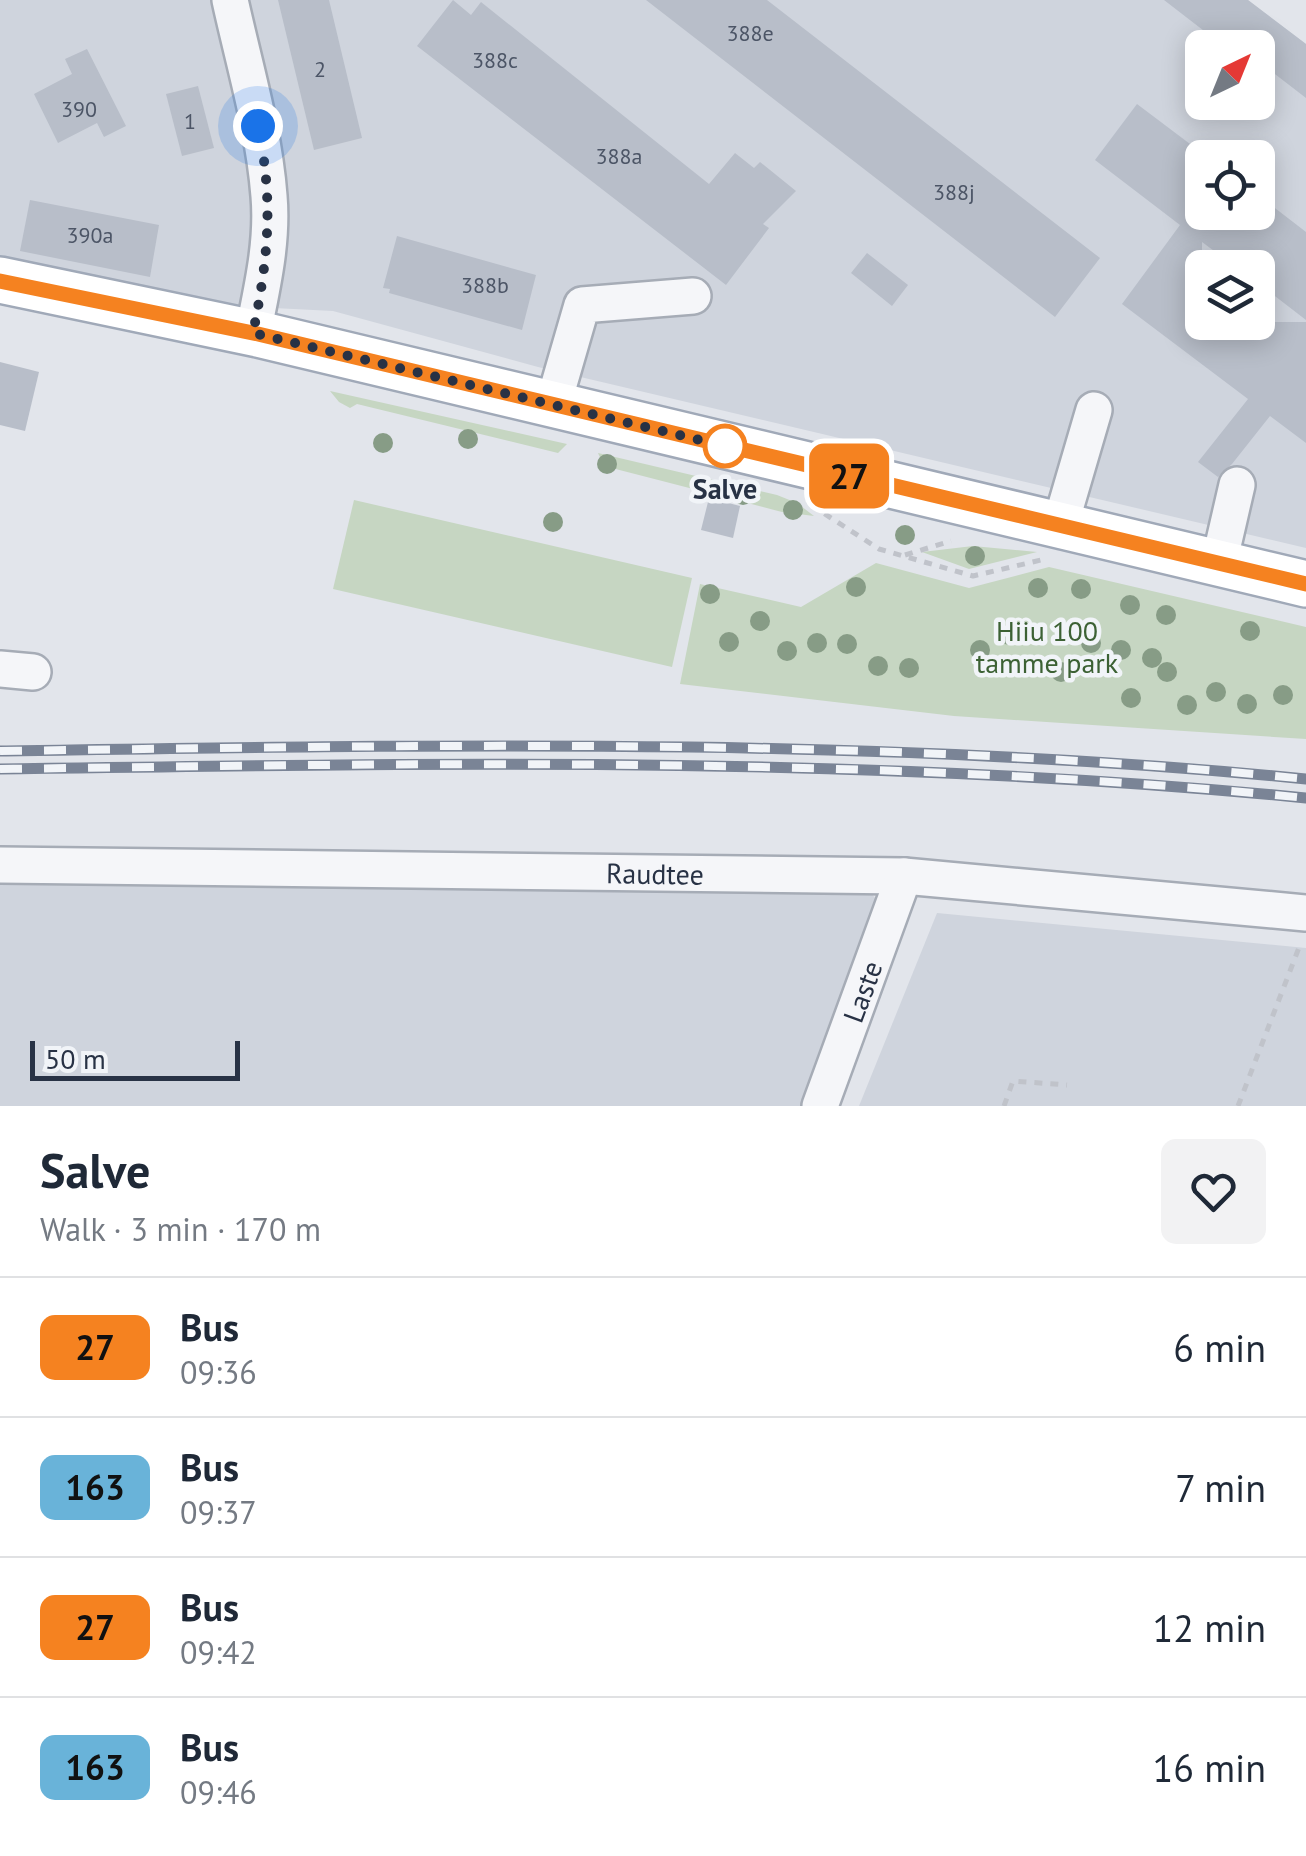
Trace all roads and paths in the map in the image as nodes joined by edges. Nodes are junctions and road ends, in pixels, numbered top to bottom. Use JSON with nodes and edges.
{"nodes":[{"id":1,"x":230,"y":0,"type":"edge"},
{"id":2,"x":0,"y":280,"type":"edge"},
{"id":3,"x":692,"y":296,"type":"dead end"},
{"id":4,"x":253,"y":333,"type":"junction"},
{"id":5,"x":553,"y":405,"type":"junction"},
{"id":6,"x":1094,"y":410,"type":"dead end"},
{"id":7,"x":1237,"y":485,"type":"dead end"},
{"id":8,"x":823,"y":513,"type":"dead end"},
{"id":9,"x":951,"y":542,"type":"dead end"},
{"id":10,"x":1053,"y":542,"type":"junction"},
{"id":11,"x":902,"y":556,"type":"junction"},
{"id":12,"x":1218,"y":563,"type":"junction"},
{"id":13,"x":1306,"y":584,"type":"edge"},
{"id":14,"x":0,"y":865,"type":"edge"},
{"id":15,"x":904,"y":876,"type":"junction"},
{"id":16,"x":1304,"y":926,"type":"edge"},
{"id":17,"x":1067,"y":1085,"type":"dead end"},
{"id":18,"x":820,"y":1106,"type":"edge"},
{"id":19,"x":1004,"y":1106,"type":"edge"},
{"id":20,"x":1238,"y":1106,"type":"edge"}],
"edges":[{"from":1,"to":4,"type":"street"},
{"from":2,"to":4,"type":"main road"},
{"from":3,"to":5,"type":"street"},
{"from":4,"to":5,"type":"main road"},
{"from":5,"to":10,"type":"main road"},
{"from":6,"to":10,"type":"street"},
{"from":7,"to":12,"type":"street"},
{"from":8,"to":11,"type":"path"},
{"from":9,"to":11,"type":"path"},
{"from":10,"to":11,"type":"path"},
{"from":10,"to":12,"type":"main road"},
{"from":12,"to":13,"type":"main road"},
{"from":14,"to":15,"type":"street","name":"Raudtee"},
{"from":15,"to":16,"type":"street","name":"Raudtee"},
{"from":15,"to":18,"type":"street","name":"Laste"},
{"from":16,"to":20,"type":"path"},
{"from":17,"to":19,"type":"path"}]}
